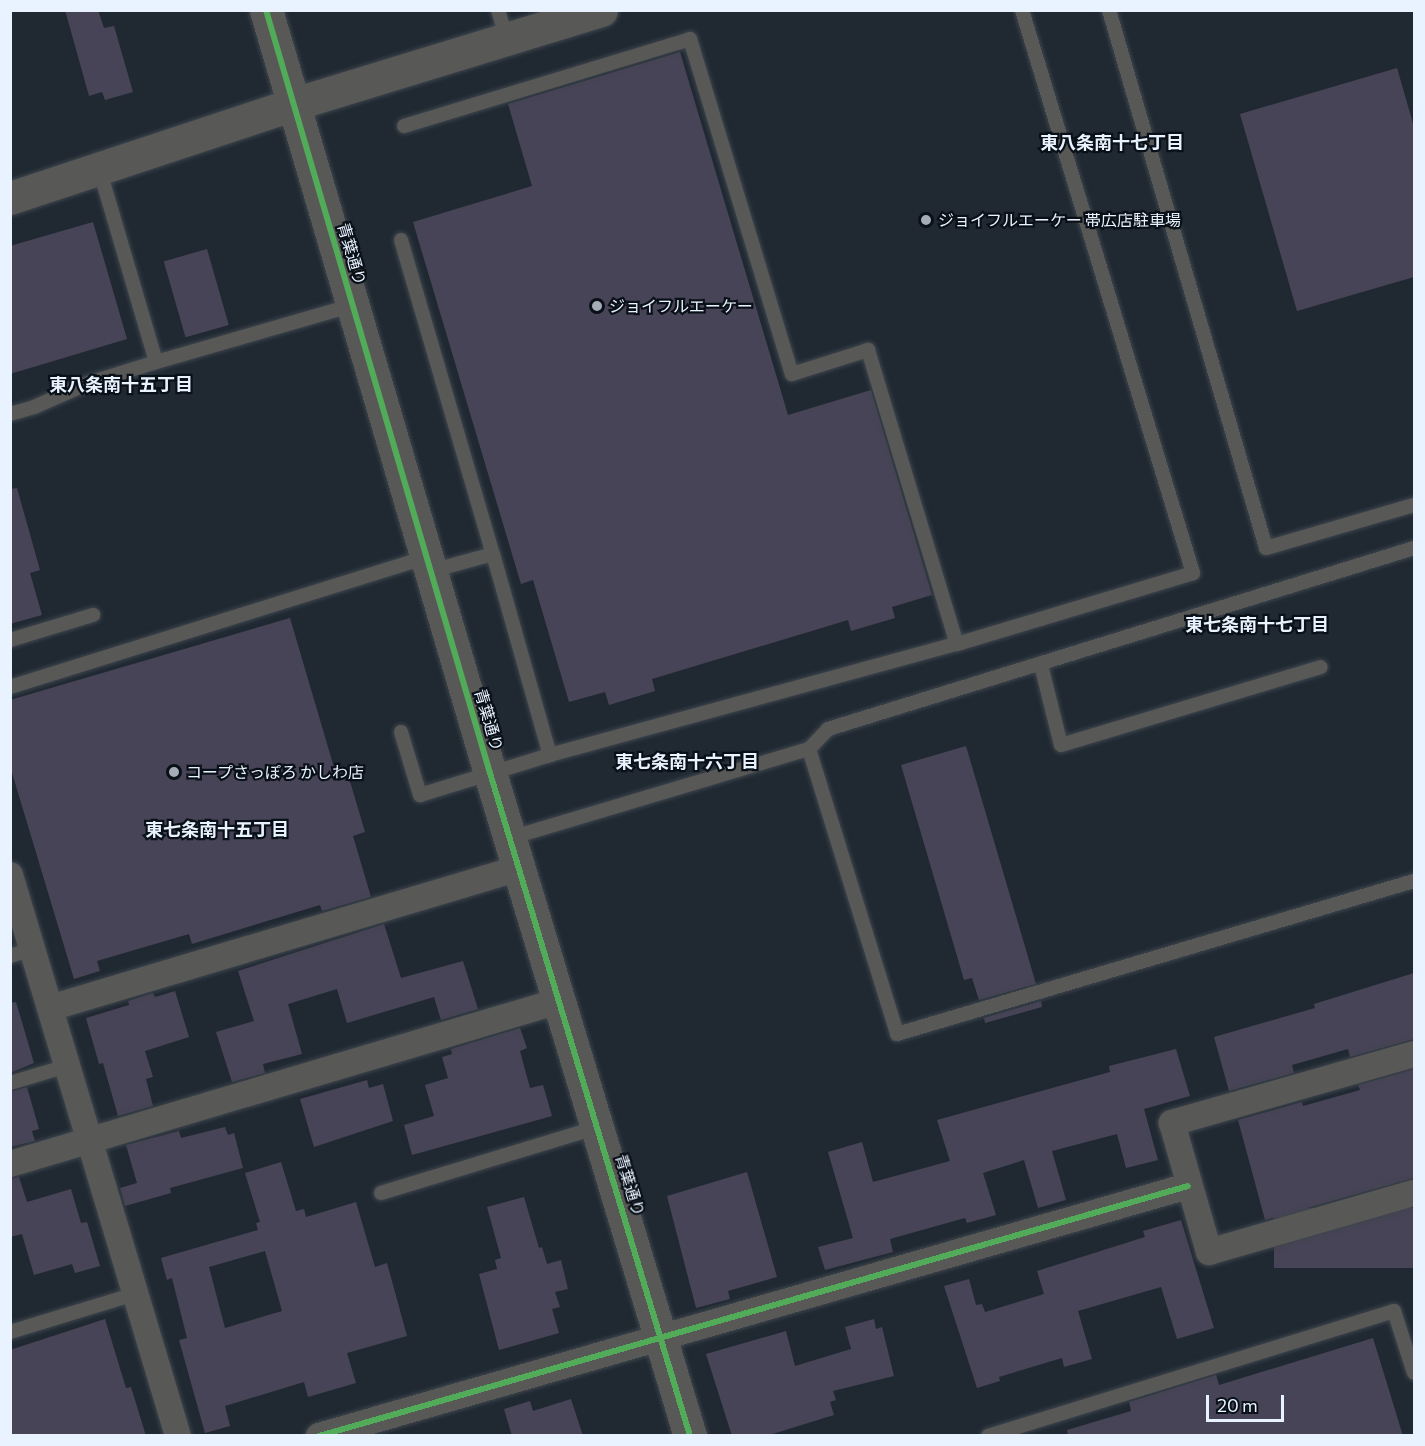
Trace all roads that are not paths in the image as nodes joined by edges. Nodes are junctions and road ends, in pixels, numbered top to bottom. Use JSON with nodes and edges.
{"nodes":[{"id":1,"x":267,"y":10,"type":"edge"},
{"id":2,"x":601,"y":10,"type":"edge"},
{"id":3,"x":1022,"y":10,"type":"edge"},
{"id":4,"x":1109,"y":10,"type":"edge"},
{"id":5,"x":503,"y":25,"type":"edge"},
{"id":6,"x":294,"y":104,"type":"junction"},
{"id":7,"x":404,"y":126,"type":"dead end"},
{"id":8,"x":99,"y":168,"type":"junction"},
{"id":9,"x":10,"y":198,"type":"edge"},
{"id":10,"x":401,"y":240,"type":"dead end"},
{"id":11,"x":353,"y":305,"type":"junction"},
{"id":12,"x":156,"y":362,"type":"junction"},
{"id":13,"x":10,"y":414,"type":"edge"},
{"id":14,"x":1414,"y":505,"type":"edge"},
{"id":15,"x":1414,"y":548,"type":"edge"},
{"id":16,"x":493,"y":554,"type":"junction"},
{"id":17,"x":429,"y":564,"type":"junction"},
{"id":18,"x":93,"y":615,"type":"dead end"},
{"id":19,"x":10,"y":640,"type":"edge"},
{"id":20,"x":957,"y":644,"type":"junction"},
{"id":21,"x":1041,"y":664,"type":"junction"},
{"id":22,"x":1321,"y":667,"type":"dead end"},
{"id":23,"x":10,"y":687,"type":"edge"},
{"id":24,"x":400,"y":732,"type":"dead end"},
{"id":25,"x":809,"y":749,"type":"junction"},
{"id":26,"x":550,"y":755,"type":"junction"},
{"id":27,"x":490,"y":773,"type":"junction"},
{"id":28,"x":515,"y":853,"type":"junction"},
{"id":29,"x":10,"y":875,"type":"edge"},
{"id":30,"x":1414,"y":881,"type":"edge"},
{"id":31,"x":21,"y":953,"type":"edge"},
{"id":32,"x":559,"y":1001,"type":"junction"},
{"id":33,"x":50,"y":1008,"type":"junction"},
{"id":34,"x":1414,"y":1054,"type":"edge"},
{"id":35,"x":67,"y":1066,"type":"junction"},
{"id":36,"x":10,"y":1083,"type":"edge"},
{"id":37,"x":598,"y":1127,"type":"junction"},
{"id":38,"x":88,"y":1141,"type":"junction"},
{"id":39,"x":10,"y":1164,"type":"edge"},
{"id":40,"x":1188,"y":1186,"type":"junction"},
{"id":41,"x":381,"y":1193,"type":"dead end"},
{"id":42,"x":1414,"y":1193,"type":"edge"},
{"id":43,"x":135,"y":1294,"type":"junction"},
{"id":44,"x":10,"y":1332,"type":"edge"},
{"id":45,"x":661,"y":1336,"type":"junction"},
{"id":46,"x":1414,"y":1373,"type":"edge"},
{"id":47,"x":997,"y":1434,"type":"edge"},
{"id":48,"x":178,"y":1436,"type":"edge"},
{"id":49,"x":319,"y":1436,"type":"edge"},
{"id":50,"x":690,"y":1436,"type":"edge"}],
"edges":[{"from":1,"to":6,"type":"street","name":"青葉通り"},
{"from":2,"to":5,"type":"street"},
{"from":3,"to":20,"type":"lane"},
{"from":4,"to":14,"type":"lane"},
{"from":5,"to":6,"type":"street"},
{"from":6,"to":8,"type":"street"},
{"from":6,"to":11,"type":"street","name":"青葉通り"},
{"from":7,"to":20,"type":"lane"},
{"from":8,"to":9,"type":"street"},
{"from":8,"to":12,"type":"lane"},
{"from":10,"to":16,"type":"lane"},
{"from":11,"to":12,"type":"lane"},
{"from":11,"to":17,"type":"street","name":"青葉通り"},
{"from":12,"to":13,"type":"lane"},
{"from":15,"to":21,"type":"lane"},
{"from":16,"to":17,"type":"lane"},
{"from":16,"to":26,"type":"lane"},
{"from":17,"to":23,"type":"lane"},
{"from":17,"to":27,"type":"street","name":"青葉通り"},
{"from":18,"to":19,"type":"lane"},
{"from":20,"to":26,"type":"lane"},
{"from":21,"to":22,"type":"lane"},
{"from":21,"to":25,"type":"lane"},
{"from":24,"to":27,"type":"lane"},
{"from":25,"to":28,"type":"lane"},
{"from":25,"to":30,"type":"lane"},
{"from":26,"to":27,"type":"lane"},
{"from":27,"to":28,"type":"street","name":"青葉通り"},
{"from":28,"to":32,"type":"street","name":"青葉通り"},
{"from":28,"to":33,"type":"street"},
{"from":29,"to":31,"type":"street"},
{"from":31,"to":33,"type":"street"},
{"from":32,"to":37,"type":"street","name":"青葉通り"},
{"from":32,"to":38,"type":"street"},
{"from":33,"to":35,"type":"street"},
{"from":34,"to":40,"type":"street"},
{"from":35,"to":36,"type":"lane"},
{"from":35,"to":38,"type":"street"},
{"from":37,"to":41,"type":"lane"},
{"from":37,"to":45,"type":"street","name":"青葉通り"},
{"from":38,"to":39,"type":"street"},
{"from":38,"to":43,"type":"street"},
{"from":40,"to":42,"type":"street"},
{"from":40,"to":45,"type":"street"},
{"from":43,"to":44,"type":"lane"},
{"from":43,"to":48,"type":"street"},
{"from":45,"to":49,"type":"street"},
{"from":45,"to":50,"type":"street","name":"青葉通り"},
{"from":46,"to":47,"type":"lane"}]}
